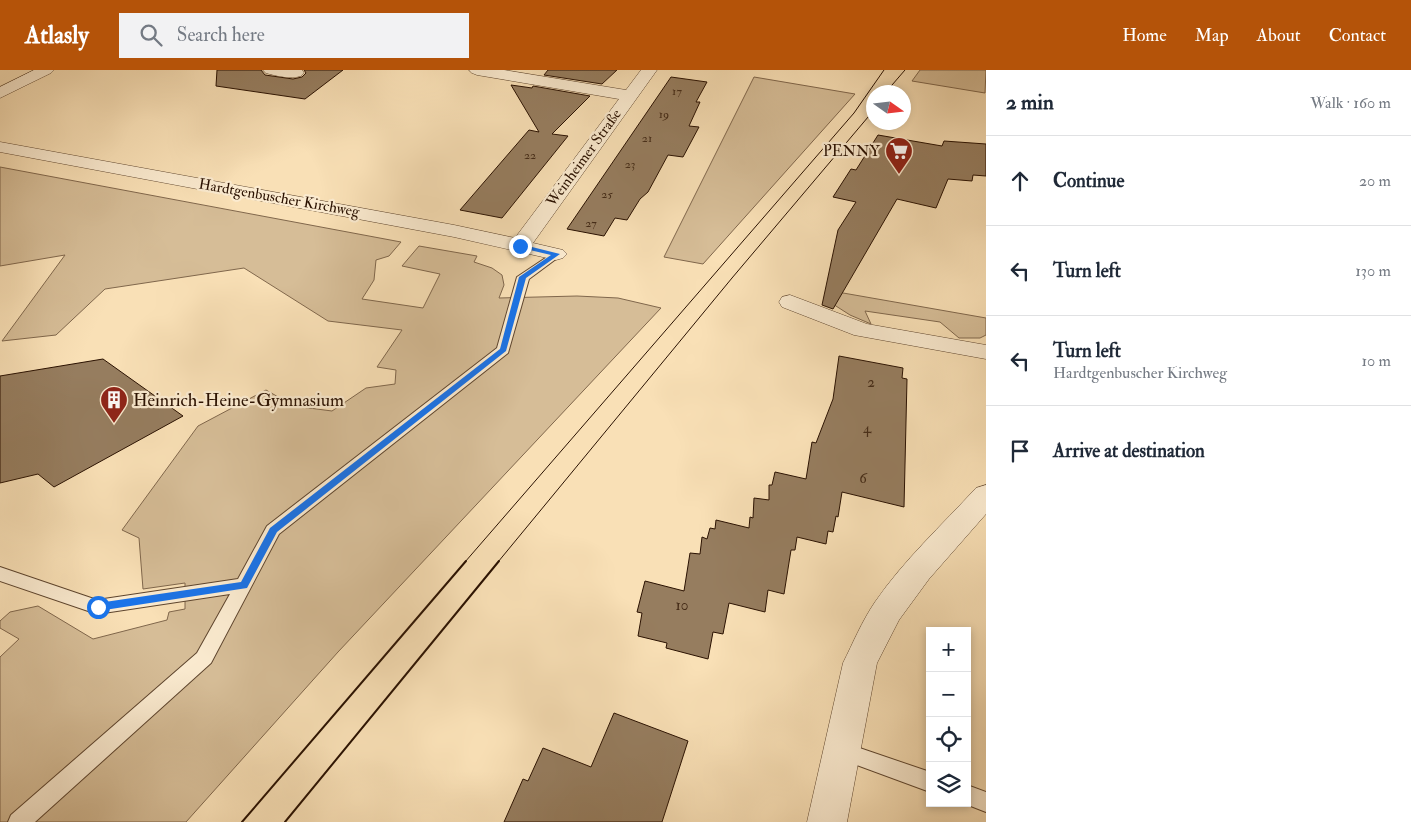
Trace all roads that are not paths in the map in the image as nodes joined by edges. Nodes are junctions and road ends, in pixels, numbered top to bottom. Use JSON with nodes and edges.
{"nodes":[{"id":1,"x":46,"y":70,"type":"edge"},
{"id":2,"x":271,"y":70,"type":"edge"},
{"id":3,"x":477,"y":70,"type":"edge"},
{"id":4,"x":649,"y":70,"type":"edge"},
{"id":5,"x":296,"y":74,"type":"dead end"},
{"id":6,"x":0,"y":94,"type":"edge"},
{"id":7,"x":630,"y":96,"type":"junction"},
{"id":8,"x":0,"y":148,"type":"edge"},
{"id":9,"x":520,"y":246,"type":"junction"},
{"id":10,"x":556,"y":254,"type":"joint"},
{"id":11,"x":790,"y":302,"type":"dead end"},
{"id":12,"x":986,"y":352,"type":"edge"},
{"id":13,"x":986,"y":495,"type":"edge"},
{"id":14,"x":0,"y":574,"type":"edge"},
{"id":15,"x":244,"y":585,"type":"junction"},
{"id":16,"x":842,"y":751,"type":"junction"},
{"id":17,"x":926,"y":781,"type":"edge"},
{"id":18,"x":971,"y":796,"type":"edge"},
{"id":19,"x":986,"y":802,"type":"edge"},
{"id":20,"x":19,"y":822,"type":"edge"},
{"id":21,"x":827,"y":822,"type":"edge"}],
"edges":[{"from":1,"to":6,"type":"street"},
{"from":2,"to":5,"type":"street"},
{"from":3,"to":7,"type":"street"},
{"from":4,"to":7,"type":"street","name":"Weinheimer Straße"},
{"from":7,"to":9,"type":"street","name":"Weinheimer Straße"},
{"from":8,"to":9,"type":"street","name":"Hardtgenbuscher Kirchweg"},
{"from":9,"to":10,"type":"street","name":"Hardtgenbuscher Kirchweg"},
{"from":10,"to":15,"type":"lane"},
{"from":11,"to":12,"type":"street"},
{"from":13,"to":16,"type":"street"},
{"from":14,"to":15,"type":"lane"},
{"from":15,"to":20,"type":"lane"},
{"from":16,"to":17,"type":"lane"},
{"from":16,"to":21,"type":"street"},
{"from":18,"to":19,"type":"lane"}]}
